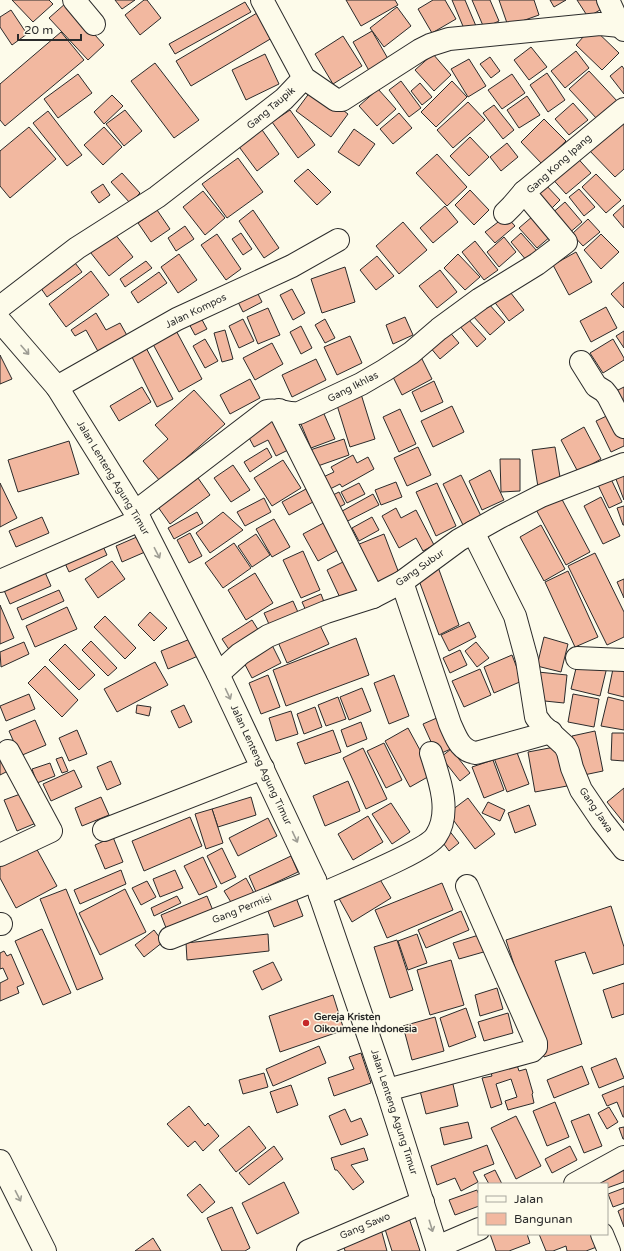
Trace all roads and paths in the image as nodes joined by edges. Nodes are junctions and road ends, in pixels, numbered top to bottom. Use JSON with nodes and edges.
{"nodes":[{"id":1,"x":74,"y":0,"type":"edge"},
{"id":2,"x":86,"y":0,"type":"edge"},
{"id":3,"x":262,"y":0,"type":"edge"},
{"id":4,"x":608,"y":0,"type":"edge"},
{"id":5,"x":622,"y":28,"type":"edge"},
{"id":6,"x":304,"y":78,"type":"junction"},
{"id":7,"x":624,"y":109,"type":"edge"},
{"id":8,"x":524,"y":192,"type":"junction"},
{"id":9,"x":505,"y":213,"type":"dead end"},
{"id":10,"x":338,"y":240,"type":"dead end"},
{"id":11,"x":566,"y":242,"type":"joint"},
{"id":12,"x":0,"y":307,"type":"edge"},
{"id":13,"x":0,"y":321,"type":"edge"},
{"id":14,"x":581,"y":362,"type":"dead end"},
{"id":15,"x":57,"y":387,"type":"junction"},
{"id":16,"x":279,"y":410,"type":"junction"},
{"id":17,"x":624,"y":426,"type":"edge"},
{"id":18,"x":624,"y":464,"type":"edge"},
{"id":19,"x":132,"y":520,"type":"junction"},
{"id":20,"x":473,"y":532,"type":"junction"},
{"id":21,"x":0,"y":581,"type":"edge"},
{"id":22,"x":402,"y":582,"type":"junction"},
{"id":23,"x":373,"y":597,"type":"junction"},
{"id":24,"x":577,"y":658,"type":"dead end"},
{"id":25,"x":624,"y":660,"type":"edge"},
{"id":26,"x":218,"y":674,"type":"junction"},
{"id":27,"x":551,"y":732,"type":"junction"},
{"id":28,"x":8,"y":751,"type":"dead end"},
{"id":29,"x":431,"y":753,"type":"dead end"},
{"id":30,"x":263,"y":768,"type":"junction"},
{"id":31,"x":104,"y":830,"type":"dead end"},
{"id":32,"x":624,"y":849,"type":"edge"},
{"id":33,"x":0,"y":855,"type":"edge"},
{"id":34,"x":467,"y":886,"type":"dead end"},
{"id":35,"x":317,"y":887,"type":"junction"},
{"id":36,"x":170,"y":938,"type":"dead end"},
{"id":37,"x":387,"y":1090,"type":"junction"},
{"id":38,"x":624,"y":1157,"type":"edge"},
{"id":39,"x":0,"y":1162,"type":"edge"},
{"id":40,"x":580,"y":1183,"type":"edge"},
{"id":41,"x":423,"y":1202,"type":"junction"},
{"id":42,"x":478,"y":1229,"type":"edge"},
{"id":43,"x":602,"y":1235,"type":"edge"},
{"id":44,"x":438,"y":1249,"type":"edge"},
{"id":45,"x":45,"y":1251,"type":"edge"},
{"id":46,"x":308,"y":1251,"type":"edge"},
{"id":47,"x":609,"y":1251,"type":"edge"}],
"edges":[{"from":1,"to":2,"type":"street"},
{"from":3,"to":6,"type":"street"},
{"from":4,"to":5,"type":"street"},
{"from":5,"to":6,"type":"street","name":"Gang Taupik"},
{"from":6,"to":12,"type":"street","name":"Gang Taupik"},
{"from":7,"to":8,"type":"street","name":"Gang Kong Ipang"},
{"from":8,"to":9,"type":"street"},
{"from":8,"to":11,"type":"street","name":"Gang Kong Ipang"},
{"from":10,"to":15,"type":"street","name":"Jalan Kompos"},
{"from":11,"to":16,"type":"street","name":"Gang Ikhlas"},
{"from":13,"to":15,"type":"street","name":"Jalan Lenteng Agung Timur","one_way":true},
{"from":14,"to":17,"type":"street"},
{"from":15,"to":19,"type":"street","name":"Jalan Lenteng Agung Timur"},
{"from":16,"to":19,"type":"street","name":"Gang Ikhlas"},
{"from":16,"to":23,"type":"street"},
{"from":18,"to":20,"type":"street","name":"Gang Subur"},
{"from":19,"to":21,"type":"street","name":"Gang Ikhlas"},
{"from":19,"to":26,"type":"street","name":"Jalan Lenteng Agung Timur","one_way":true},
{"from":20,"to":22,"type":"street","name":"Gang Subur"},
{"from":20,"to":27,"type":"street","name":"Gang Jawa"},
{"from":22,"to":23,"type":"street","name":"Gang Subur"},
{"from":22,"to":27,"type":"street"},
{"from":23,"to":26,"type":"street","name":"Gang Subur"},
{"from":24,"to":25,"type":"street"},
{"from":26,"to":30,"type":"street","name":"Jalan Lenteng Agung Timur","one_way":true},
{"from":27,"to":32,"type":"street","name":"Gang Jawa"},
{"from":28,"to":33,"type":"street"},
{"from":29,"to":35,"type":"street","name":"Gang Permisi"},
{"from":30,"to":31,"type":"street"},
{"from":30,"to":35,"type":"street","name":"Jalan Lenteng Agung Timur","one_way":true},
{"from":34,"to":37,"type":"street"},
{"from":35,"to":36,"type":"street","name":"Gang Permisi"},
{"from":35,"to":37,"type":"street","name":"Jalan Lenteng Agung Timur"},
{"from":37,"to":41,"type":"street","name":"Jalan Lenteng Agung Timur"},
{"from":38,"to":40,"type":"street"},
{"from":39,"to":45,"type":"street","one_way":true},
{"from":41,"to":44,"type":"street","name":"Jalan Lenteng Agung Timur","one_way":true},
{"from":41,"to":46,"type":"street","name":"Gang Sawo"},
{"from":42,"to":44,"type":"street"},
{"from":43,"to":47,"type":"street"}]}
